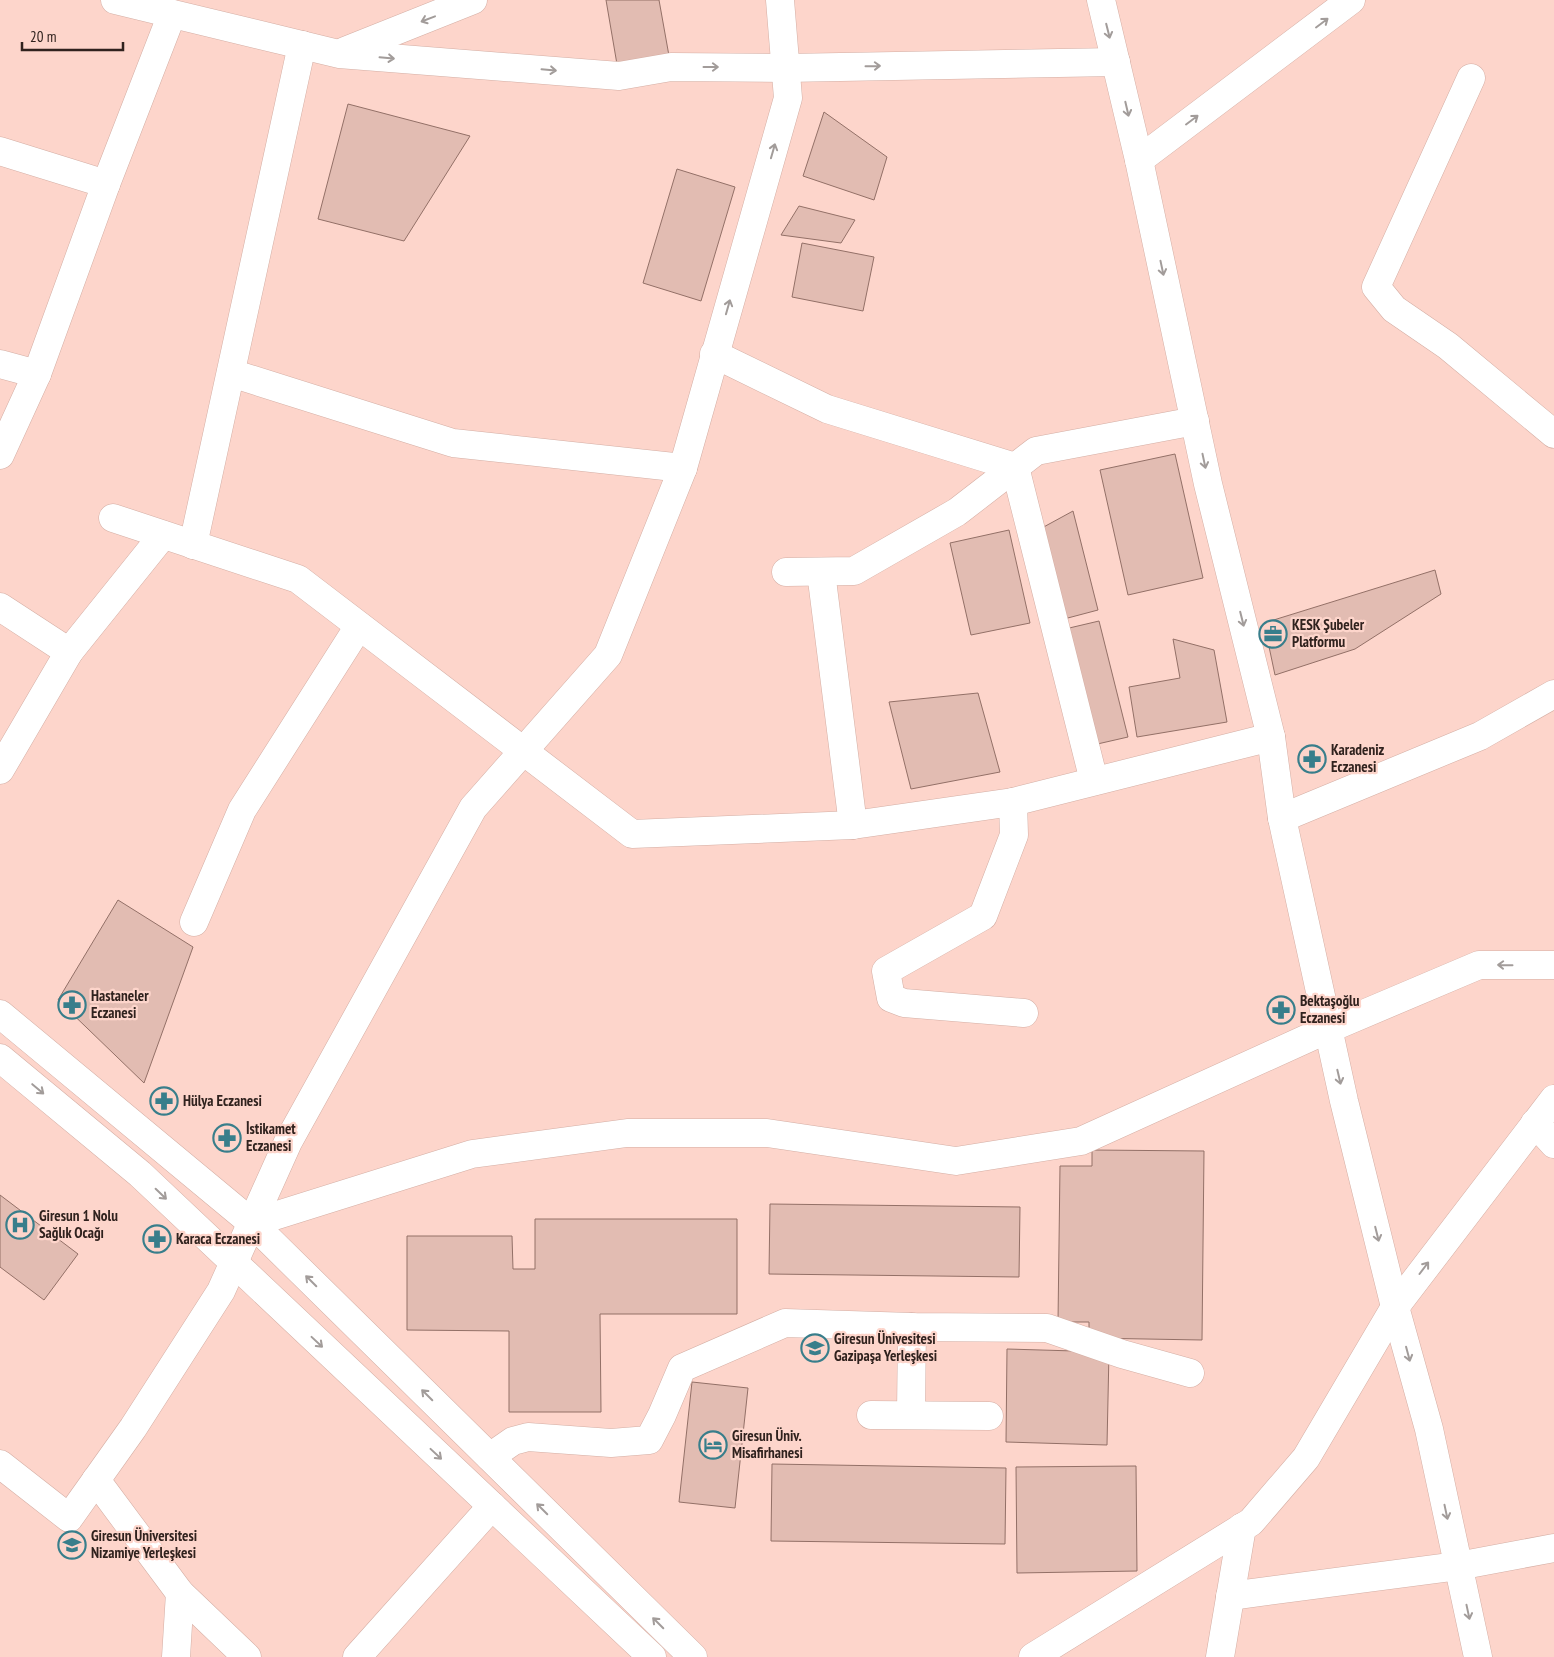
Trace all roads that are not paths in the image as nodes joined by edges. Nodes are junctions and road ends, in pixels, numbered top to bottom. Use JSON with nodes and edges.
{"nodes":[{"id":1,"x":115,"y":0,"type":"edge"},
{"id":2,"x":472,"y":0,"type":"edge"},
{"id":3,"x":780,"y":0,"type":"edge"},
{"id":4,"x":1101,"y":0,"type":"edge"},
{"id":5,"x":1351,"y":0,"type":"edge"},
{"id":6,"x":202,"y":10,"type":"edge"},
{"id":7,"x":172,"y":14,"type":"junction"},
{"id":8,"x":302,"y":45,"type":"junction"},
{"id":9,"x":339,"y":54,"type":"junction"},
{"id":10,"x":1116,"y":62,"type":"junction"},
{"id":11,"x":786,"y":68,"type":"junction"},
{"id":12,"x":1471,"y":78,"type":"dead end"},
{"id":13,"x":0,"y":151,"type":"edge"},
{"id":14,"x":1139,"y":160,"type":"junction"},
{"id":15,"x":106,"y":184,"type":"junction"},
{"id":16,"x":714,"y":354,"type":"junction"},
{"id":17,"x":0,"y":364,"type":"edge"},
{"id":18,"x":231,"y":373,"type":"junction"},
{"id":19,"x":37,"y":374,"type":"junction"},
{"id":20,"x":1195,"y":421,"type":"junction"},
{"id":21,"x":1554,"y":434,"type":"edge"},
{"id":22,"x":0,"y":455,"type":"edge"},
{"id":23,"x":1015,"y":467,"type":"junction"},
{"id":24,"x":683,"y":468,"type":"junction"},
{"id":25,"x":113,"y":518,"type":"dead end"},
{"id":26,"x":163,"y":535,"type":"junction"},
{"id":27,"x":193,"y":544,"type":"junction"},
{"id":28,"x":786,"y":572,"type":"dead end"},
{"id":29,"x":821,"y":572,"type":"junction"},
{"id":30,"x":0,"y":607,"type":"edge"},
{"id":31,"x":359,"y":626,"type":"junction"},
{"id":32,"x":69,"y":652,"type":"junction"},
{"id":33,"x":1554,"y":694,"type":"edge"},
{"id":34,"x":1271,"y":737,"type":"junction"},
{"id":35,"x":524,"y":750,"type":"junction"},
{"id":36,"x":0,"y":770,"type":"edge"},
{"id":37,"x":1094,"y":781,"type":"junction"},
{"id":38,"x":1013,"y":802,"type":"junction"},
{"id":39,"x":1282,"y":818,"type":"junction"},
{"id":40,"x":852,"y":826,"type":"junction"},
{"id":41,"x":194,"y":922,"type":"dead end"},
{"id":42,"x":1554,"y":966,"type":"edge"},
{"id":43,"x":1024,"y":1013,"type":"dead end"},
{"id":44,"x":0,"y":1014,"type":"edge"},
{"id":45,"x":1328,"y":1029,"type":"junction"},
{"id":46,"x":0,"y":1058,"type":"edge"},
{"id":47,"x":1554,"y":1098,"type":"edge"},
{"id":48,"x":1535,"y":1123,"type":"junction"},
{"id":49,"x":1554,"y":1144,"type":"edge"},
{"id":50,"x":252,"y":1223,"type":"junction"},
{"id":51,"x":234,"y":1263,"type":"junction"},
{"id":52,"x":1395,"y":1307,"type":"junction"},
{"id":53,"x":912,"y":1327,"type":"junction"},
{"id":54,"x":1190,"y":1373,"type":"dead end"},
{"id":55,"x":911,"y":1414,"type":"junction"},
{"id":56,"x":871,"y":1415,"type":"dead end"},
{"id":57,"x":989,"y":1416,"type":"dead end"},
{"id":58,"x":490,"y":1458,"type":"junction"},
{"id":59,"x":0,"y":1464,"type":"edge"},
{"id":60,"x":96,"y":1480,"type":"junction"},
{"id":61,"x":492,"y":1506,"type":"junction"},
{"id":62,"x":1242,"y":1528,"type":"junction"},
{"id":63,"x":1554,"y":1548,"type":"edge"},
{"id":64,"x":1458,"y":1566,"type":"junction"},
{"id":65,"x":180,"y":1593,"type":"junction"},
{"id":66,"x":1230,"y":1596,"type":"junction"},
{"id":67,"x":176,"y":1657,"type":"edge"},
{"id":68,"x":247,"y":1657,"type":"edge"},
{"id":69,"x":357,"y":1657,"type":"edge"},
{"id":70,"x":652,"y":1657,"type":"edge"},
{"id":71,"x":693,"y":1657,"type":"edge"},
{"id":72,"x":1034,"y":1657,"type":"edge"},
{"id":73,"x":1220,"y":1657,"type":"edge"},
{"id":74,"x":1478,"y":1657,"type":"edge"}],
"edges":[{"from":1,"to":7,"type":"street"},
{"from":2,"to":9,"type":"street","one_way":true},
{"from":3,"to":11,"type":"street"},
{"from":4,"to":10,"type":"street","one_way":true},
{"from":14,"to":5,"type":"street","one_way":true},
{"from":6,"to":7,"type":"street"},
{"from":6,"to":8,"type":"street"},
{"from":7,"to":15,"type":"street"},
{"from":8,"to":9,"type":"street"},
{"from":8,"to":18,"type":"street"},
{"from":9,"to":11,"type":"street","one_way":true},
{"from":11,"to":10,"type":"street","one_way":true},
{"from":10,"to":14,"type":"street","one_way":true},
{"from":16,"to":11,"type":"street","one_way":true},
{"from":12,"to":21,"type":"street"},
{"from":13,"to":15,"type":"street"},
{"from":14,"to":20,"type":"street","one_way":true},
{"from":15,"to":19,"type":"street"},
{"from":16,"to":23,"type":"street"},
{"from":16,"to":24,"type":"street"},
{"from":17,"to":19,"type":"street"},
{"from":18,"to":24,"type":"street"},
{"from":18,"to":27,"type":"street"},
{"from":19,"to":22,"type":"street"},
{"from":20,"to":23,"type":"street"},
{"from":20,"to":34,"type":"street","one_way":true},
{"from":23,"to":29,"type":"street"},
{"from":23,"to":37,"type":"street"},
{"from":24,"to":35,"type":"street"},
{"from":25,"to":26,"type":"street"},
{"from":26,"to":27,"type":"street"},
{"from":26,"to":32,"type":"street"},
{"from":27,"to":31,"type":"street"},
{"from":28,"to":29,"type":"street"},
{"from":29,"to":40,"type":"street"},
{"from":30,"to":32,"type":"street"},
{"from":31,"to":35,"type":"street"},
{"from":31,"to":41,"type":"street"},
{"from":32,"to":36,"type":"street"},
{"from":33,"to":39,"type":"street"},
{"from":34,"to":37,"type":"street"},
{"from":34,"to":39,"type":"street"},
{"from":35,"to":40,"type":"street"},
{"from":35,"to":50,"type":"street"},
{"from":37,"to":38,"type":"street"},
{"from":38,"to":40,"type":"street"},
{"from":38,"to":43,"type":"street"},
{"from":39,"to":45,"type":"street"},
{"from":42,"to":45,"type":"street","one_way":true},
{"from":44,"to":50,"type":"street"},
{"from":45,"to":50,"type":"street"},
{"from":45,"to":52,"type":"street","one_way":true},
{"from":46,"to":51,"type":"street","one_way":true},
{"from":47,"to":48,"type":"street"},
{"from":48,"to":49,"type":"street"},
{"from":52,"to":48,"type":"street","one_way":true},
{"from":50,"to":51,"type":"street"},
{"from":58,"to":50,"type":"street","one_way":true},
{"from":51,"to":60,"type":"street"},
{"from":51,"to":61,"type":"street","one_way":true},
{"from":52,"to":62,"type":"street"},
{"from":52,"to":64,"type":"street","one_way":true},
{"from":53,"to":54,"type":"street"},
{"from":53,"to":55,"type":"street"},
{"from":53,"to":58,"type":"street"},
{"from":55,"to":56,"type":"street"},
{"from":55,"to":57,"type":"street"},
{"from":71,"to":58,"type":"street","one_way":true},
{"from":59,"to":60,"type":"street"},
{"from":60,"to":65,"type":"street"},
{"from":61,"to":69,"type":"street"},
{"from":61,"to":70,"type":"street"},
{"from":62,"to":66,"type":"street"},
{"from":62,"to":72,"type":"street"},
{"from":63,"to":64,"type":"street"},
{"from":64,"to":66,"type":"street"},
{"from":64,"to":74,"type":"street","one_way":true},
{"from":65,"to":67,"type":"street"},
{"from":65,"to":68,"type":"street"},
{"from":66,"to":73,"type":"street"}]}
